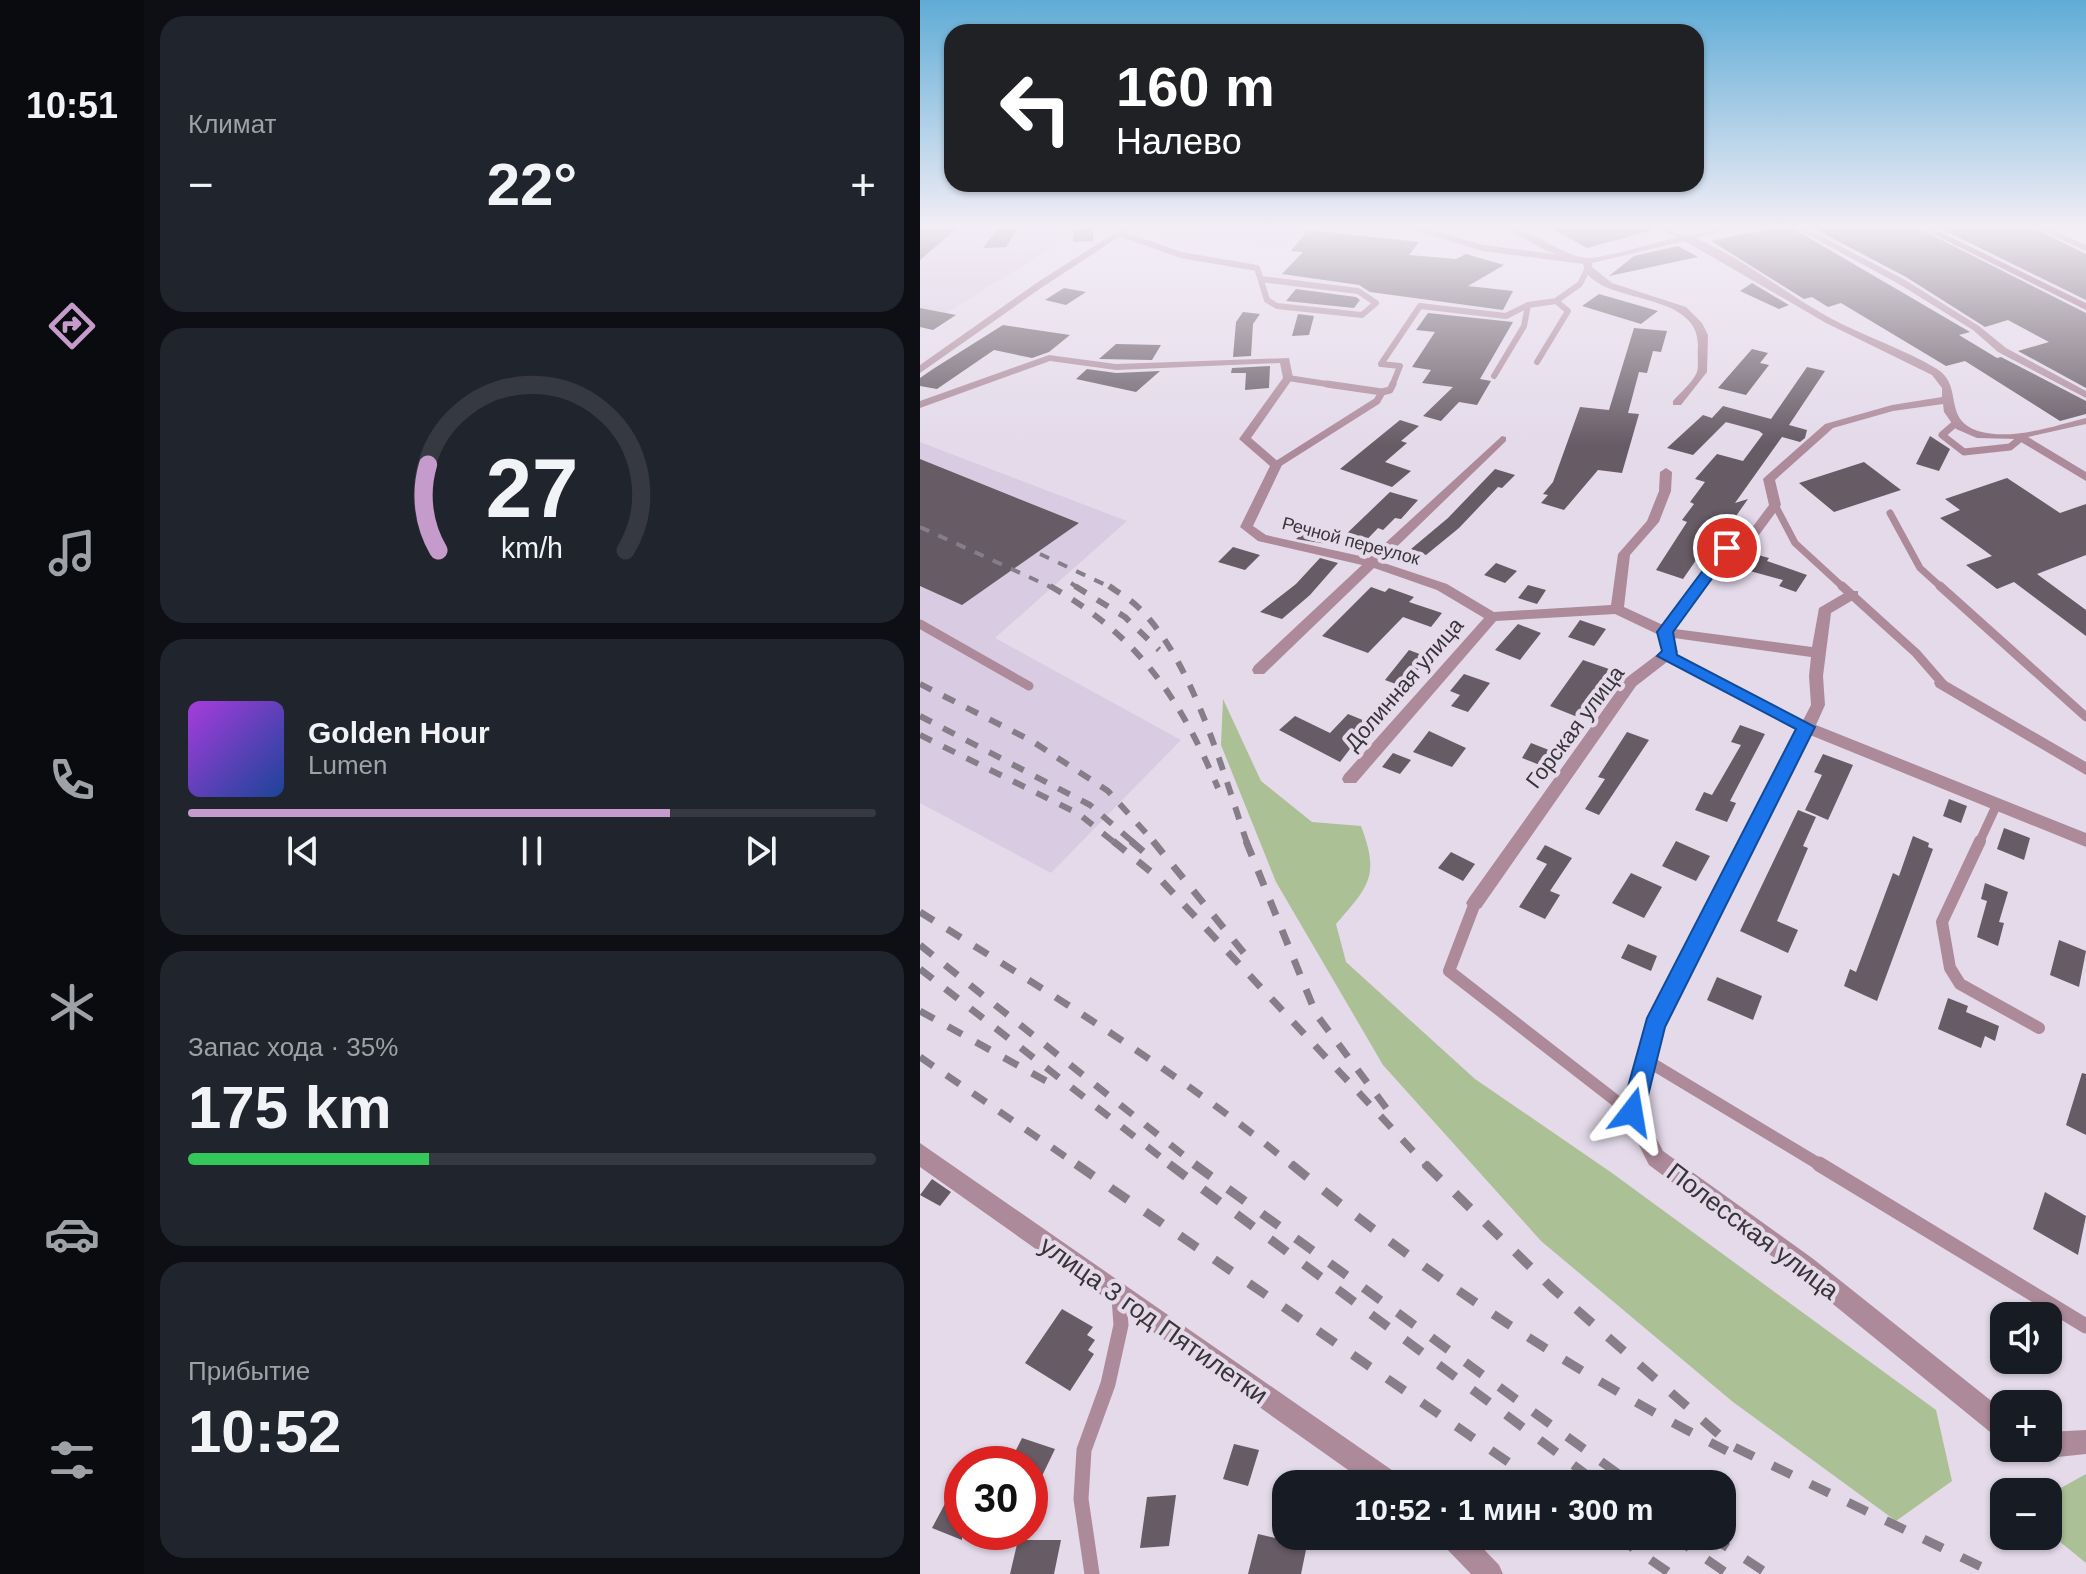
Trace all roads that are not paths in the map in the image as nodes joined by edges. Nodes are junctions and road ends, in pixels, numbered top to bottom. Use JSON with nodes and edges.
{"nodes":[{"id":1,"x":1021,"y":298,"type":"edge"},
{"id":2,"x":1267,"y":298,"type":"edge"},
{"id":3,"x":1369,"y":298,"type":"edge"},
{"id":4,"x":1560,"y":298,"type":"edge"},
{"id":5,"x":1650,"y":298,"type":"edge"},
{"id":6,"x":1792,"y":298,"type":"edge"},
{"id":7,"x":1928,"y":298,"type":"edge"},
{"id":8,"x":1556,"y":301,"type":"junction"},
{"id":9,"x":1528,"y":305,"type":"junction"},
{"id":10,"x":1537,"y":362,"type":"dead end"},
{"id":11,"x":920,"y":370,"type":"edge"},
{"id":12,"x":1494,"y":376,"type":"dead end"},
{"id":13,"x":1288,"y":378,"type":"junction"},
{"id":14,"x":1382,"y":392,"type":"junction"},
{"id":15,"x":2086,"y":395,"type":"edge"},
{"id":16,"x":1945,"y":400,"type":"junction"},
{"id":17,"x":1677,"y":403,"type":"dead end"},
{"id":18,"x":920,"y":405,"type":"edge"},
{"id":19,"x":2086,"y":421,"type":"edge"},
{"id":20,"x":1957,"y":422,"type":"junction"},
{"id":21,"x":2021,"y":438,"type":"junction"},
{"id":22,"x":1502,"y":439,"type":"dead end"},
{"id":23,"x":1276,"y":465,"type":"junction"},
{"id":24,"x":1666,"y":472,"type":"dead end"},
{"id":25,"x":2086,"y":477,"type":"edge"},
{"id":26,"x":1775,"y":505,"type":"junction"},
{"id":27,"x":1890,"y":513,"type":"dead end"},
{"id":28,"x":1372,"y":563,"type":"junction"},
{"id":29,"x":1853,"y":594,"type":"junction"},
{"id":30,"x":1617,"y":609,"type":"junction"},
{"id":31,"x":1492,"y":617,"type":"junction"},
{"id":32,"x":920,"y":624,"type":"edge"},
{"id":33,"x":1665,"y":632,"type":"junction"},
{"id":34,"x":1818,"y":653,"type":"junction"},
{"id":35,"x":1665,"y":656,"type":"junction"},
{"id":36,"x":1259,"y":670,"type":"dead end"},
{"id":37,"x":1942,"y":683,"type":"joint"},
{"id":38,"x":1029,"y":686,"type":"dead end"},
{"id":39,"x":2086,"y":717,"type":"edge"},
{"id":40,"x":1806,"y":727,"type":"junction"},
{"id":41,"x":2086,"y":769,"type":"edge"},
{"id":42,"x":1350,"y":779,"type":"dead end"},
{"id":43,"x":1997,"y":804,"type":"junction"},
{"id":44,"x":2086,"y":840,"type":"edge"},
{"id":45,"x":1475,"y":903,"type":"joint"},
{"id":46,"x":2039,"y":1028,"type":"dead end"},
{"id":47,"x":1646,"y":1060,"type":"junction"},
{"id":48,"x":1635,"y":1116,"type":"junction"},
{"id":49,"x":920,"y":1154,"type":"edge"},
{"id":50,"x":1119,"y":1296,"type":"junction"},
{"id":51,"x":2086,"y":1326,"type":"edge"},
{"id":52,"x":1990,"y":1416,"type":"edge"},
{"id":53,"x":2086,"y":1442,"type":"edge"},
{"id":54,"x":2062,"y":1444,"type":"edge"},
{"id":55,"x":1370,"y":1470,"type":"edge"},
{"id":56,"x":1466,"y":1550,"type":"edge"},
{"id":57,"x":1092,"y":1574,"type":"edge"},
{"id":58,"x":1490,"y":1574,"type":"edge"}],
"edges":[{"from":1,"to":11,"type":"street"},
{"from":2,"to":3,"type":"lane"},
{"from":4,"to":8,"type":"lane"},
{"from":5,"to":17,"type":"street"},
{"from":6,"to":16,"type":"street"},
{"from":7,"to":15,"type":"street"},
{"from":8,"to":9,"type":"lane"},
{"from":8,"to":10,"type":"lane"},
{"from":9,"to":12,"type":"lane"},
{"from":9,"to":14,"type":"lane"},
{"from":13,"to":14,"type":"lane"},
{"from":13,"to":18,"type":"street"},
{"from":13,"to":23,"type":"street"},
{"from":14,"to":23,"type":"lane"},
{"from":16,"to":20,"type":"street"},
{"from":16,"to":26,"type":"street"},
{"from":19,"to":21,"type":"street"},
{"from":20,"to":21,"type":"street"},
{"from":20,"to":21,"type":"lane"},
{"from":21,"to":25,"type":"street"},
{"from":22,"to":28,"type":"street"},
{"from":23,"to":28,"type":"street","name":"Речной переулок"},
{"from":24,"to":30,"type":"street"},
{"from":26,"to":29,"type":"lane"},
{"from":26,"to":33,"type":"street"},
{"from":27,"to":39,"type":"lane"},
{"from":28,"to":31,"type":"street","name":"Речной переулок"},
{"from":28,"to":36,"type":"street"},
{"from":29,"to":34,"type":"street"},
{"from":29,"to":37,"type":"lane"},
{"from":30,"to":31,"type":"street"},
{"from":30,"to":33,"type":"street"},
{"from":31,"to":42,"type":"street","name":"Долинная улица"},
{"from":32,"to":38,"type":"lane"},
{"from":33,"to":34,"type":"street"},
{"from":33,"to":35,"type":"street"},
{"from":34,"to":40,"type":"street"},
{"from":35,"to":40,"type":"lane"},
{"from":35,"to":45,"type":"street","name":"Горская улица"},
{"from":37,"to":41,"type":"street"},
{"from":40,"to":43,"type":"street"},
{"from":40,"to":47,"type":"street"},
{"from":43,"to":44,"type":"street"},
{"from":43,"to":46,"type":"lane"},
{"from":45,"to":48,"type":"lane"},
{"from":47,"to":48,"type":"street"},
{"from":47,"to":51,"type":"lane"},
{"from":48,"to":52,"type":"street","name":"Полесская улица"},
{"from":49,"to":50,"type":"street","name":"улица 3 год Пятилетки"},
{"from":50,"to":55,"type":"street","name":"улица 3 год Пятилетки"},
{"from":50,"to":57,"type":"lane"},
{"from":53,"to":54,"type":"street"},
{"from":56,"to":58,"type":"street"}]}
